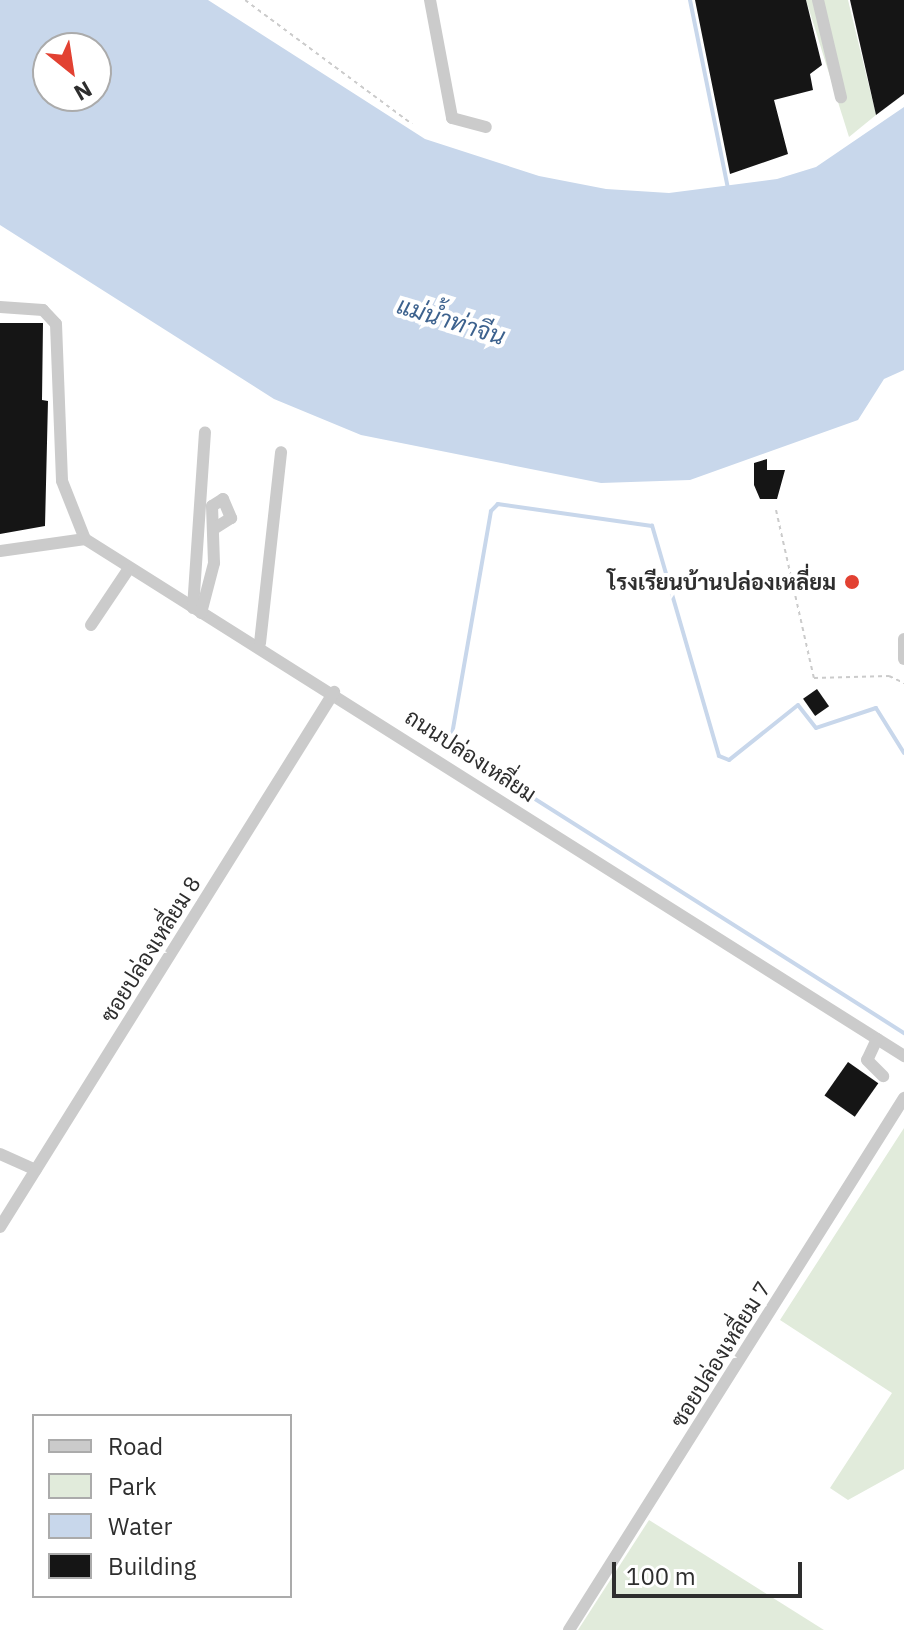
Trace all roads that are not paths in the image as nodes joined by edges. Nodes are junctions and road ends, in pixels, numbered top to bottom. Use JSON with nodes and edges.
{"nodes":[{"id":1,"x":430,"y":0,"type":"edge"},
{"id":2,"x":818,"y":0,"type":"edge"},
{"id":3,"x":841,"y":97,"type":"dead end"},
{"id":4,"x":486,"y":127,"type":"dead end"},
{"id":5,"x":0,"y":307,"type":"edge"},
{"id":6,"x":205,"y":432,"type":"dead end"},
{"id":7,"x":281,"y":452,"type":"dead end"},
{"id":8,"x":215,"y":528,"type":"dead end"},
{"id":9,"x":85,"y":539,"type":"junction"},
{"id":10,"x":0,"y":551,"type":"edge"},
{"id":11,"x":128,"y":570,"type":"junction"},
{"id":12,"x":197,"y":611,"type":"junction"},
{"id":13,"x":91,"y":625,"type":"dead end"},
{"id":14,"x":904,"y":639,"type":"edge"},
{"id":15,"x":260,"y":643,"type":"junction"},
{"id":16,"x":904,"y":659,"type":"edge"},
{"id":17,"x":334,"y":692,"type":"junction"},
{"id":18,"x":877,"y":1039,"type":"junction"},
{"id":19,"x":904,"y":1056,"type":"edge"},
{"id":20,"x":883,"y":1076,"type":"dead end"},
{"id":21,"x":904,"y":1098,"type":"edge"},
{"id":22,"x":0,"y":1154,"type":"edge"},
{"id":23,"x":36,"y":1170,"type":"junction"},
{"id":24,"x":0,"y":1227,"type":"edge"},
{"id":25,"x":569,"y":1630,"type":"edge"}],
"edges":[{"from":1,"to":4,"type":"street"},
{"from":2,"to":3,"type":"street"},
{"from":5,"to":9,"type":"street"},
{"from":6,"to":12,"type":"street"},
{"from":7,"to":15,"type":"street"},
{"from":8,"to":12,"type":"street"},
{"from":9,"to":10,"type":"street"},
{"from":9,"to":11,"type":"street","name":"ถนนปล่องเหลี่ยม"},
{"from":11,"to":12,"type":"street","name":"ถนนปล่องเหลี่ยม"},
{"from":11,"to":13,"type":"street"},
{"from":12,"to":15,"type":"street","name":"ถนนปล่องเหลี่ยม"},
{"from":14,"to":16,"type":"street"},
{"from":15,"to":17,"type":"street","name":"ถนนปล่องเหลี่ยม"},
{"from":17,"to":18,"type":"street","name":"ถนนปล่องเหลี่ยม"},
{"from":17,"to":23,"type":"street","name":"ซอยปล่องเหลี่ยม 8"},
{"from":18,"to":19,"type":"street","name":"ถนนปล่องเหลี่ยม"},
{"from":18,"to":20,"type":"street"},
{"from":21,"to":25,"type":"street","name":"ซอยปล่องเหลี่ยม 7"},
{"from":22,"to":23,"type":"street"},
{"from":23,"to":24,"type":"street","name":"ซอยปล่องเหลี่ยม 8"}]}
